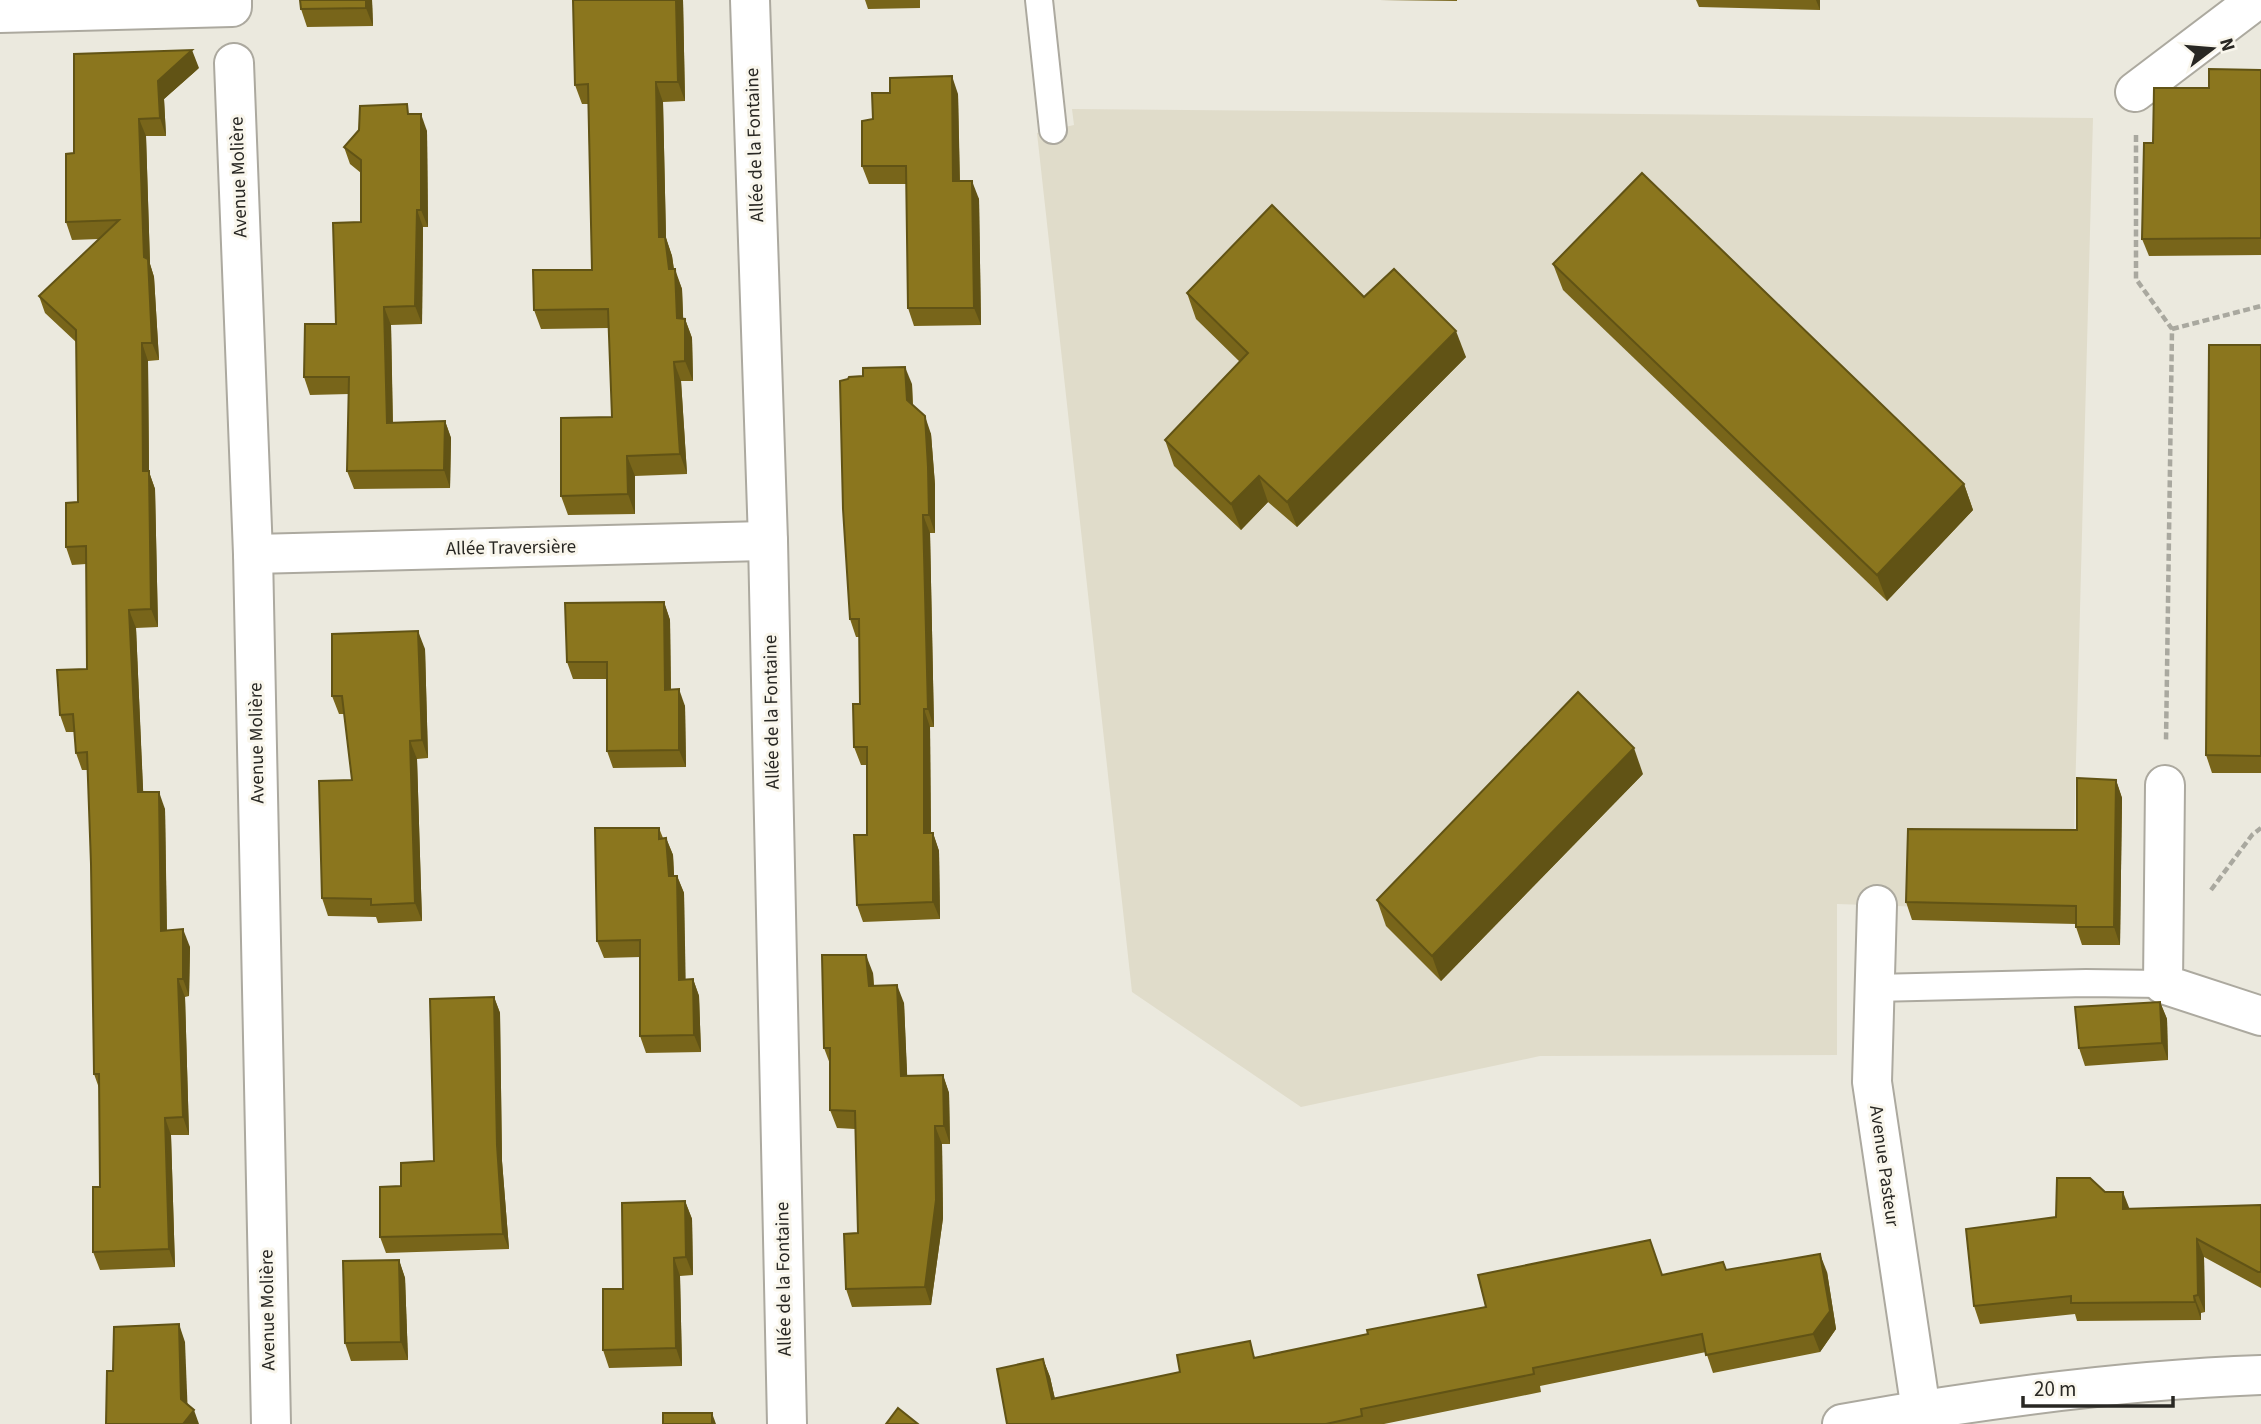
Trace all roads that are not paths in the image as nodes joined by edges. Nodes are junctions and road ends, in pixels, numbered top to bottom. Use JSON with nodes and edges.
{"nodes":[{"id":1,"x":750,"y":0,"type":"edge"},
{"id":2,"x":1039,"y":0,"type":"edge"},
{"id":3,"x":2261,"y":1,"type":"edge"},
{"id":4,"x":232,"y":4,"type":"edge"},
{"id":5,"x":0,"y":13,"type":"edge"},
{"id":6,"x":234,"y":63,"type":"dead end"},
{"id":7,"x":2135,"y":92,"type":"road end"},
{"id":8,"x":1054,"y":130,"type":"dead end"},
{"id":9,"x":768,"y":541,"type":"junction"},
{"id":10,"x":253,"y":555,"type":"junction"},
{"id":11,"x":2165,"y":785,"type":"road end"},
{"id":12,"x":1877,"y":905,"type":"dead end"},
{"id":13,"x":2162,"y":984,"type":"junction"},
{"id":14,"x":1874,"y":988,"type":"junction"},
{"id":15,"x":2261,"y":1016,"type":"edge"},
{"id":16,"x":2261,"y":1375,"type":"edge"},
{"id":17,"x":1922,"y":1417,"type":"edge"},
{"id":18,"x":271,"y":1424,"type":"edge"},
{"id":19,"x":788,"y":1424,"type":"edge"},
{"id":20,"x":1842,"y":1424,"type":"edge"}],
"edges":[{"from":1,"to":9,"type":"street","name":"Allée de la Fontaine"},
{"from":2,"to":8,"type":"lane"},
{"from":3,"to":7,"type":"street"},
{"from":4,"to":5,"type":"street"},
{"from":6,"to":10,"type":"street","name":"Avenue Molière"},
{"from":9,"to":10,"type":"street","name":"Allée Traversière"},
{"from":9,"to":19,"type":"street","name":"Allée de la Fontaine"},
{"from":10,"to":18,"type":"street","name":"Avenue Molière"},
{"from":11,"to":13,"type":"street"},
{"from":12,"to":14,"type":"street","name":"Avenue Pasteur"},
{"from":13,"to":14,"type":"lane"},
{"from":13,"to":15,"type":"street"},
{"from":14,"to":17,"type":"street","name":"Avenue Pasteur"},
{"from":16,"to":17,"type":"street"},
{"from":17,"to":20,"type":"street"}]}
